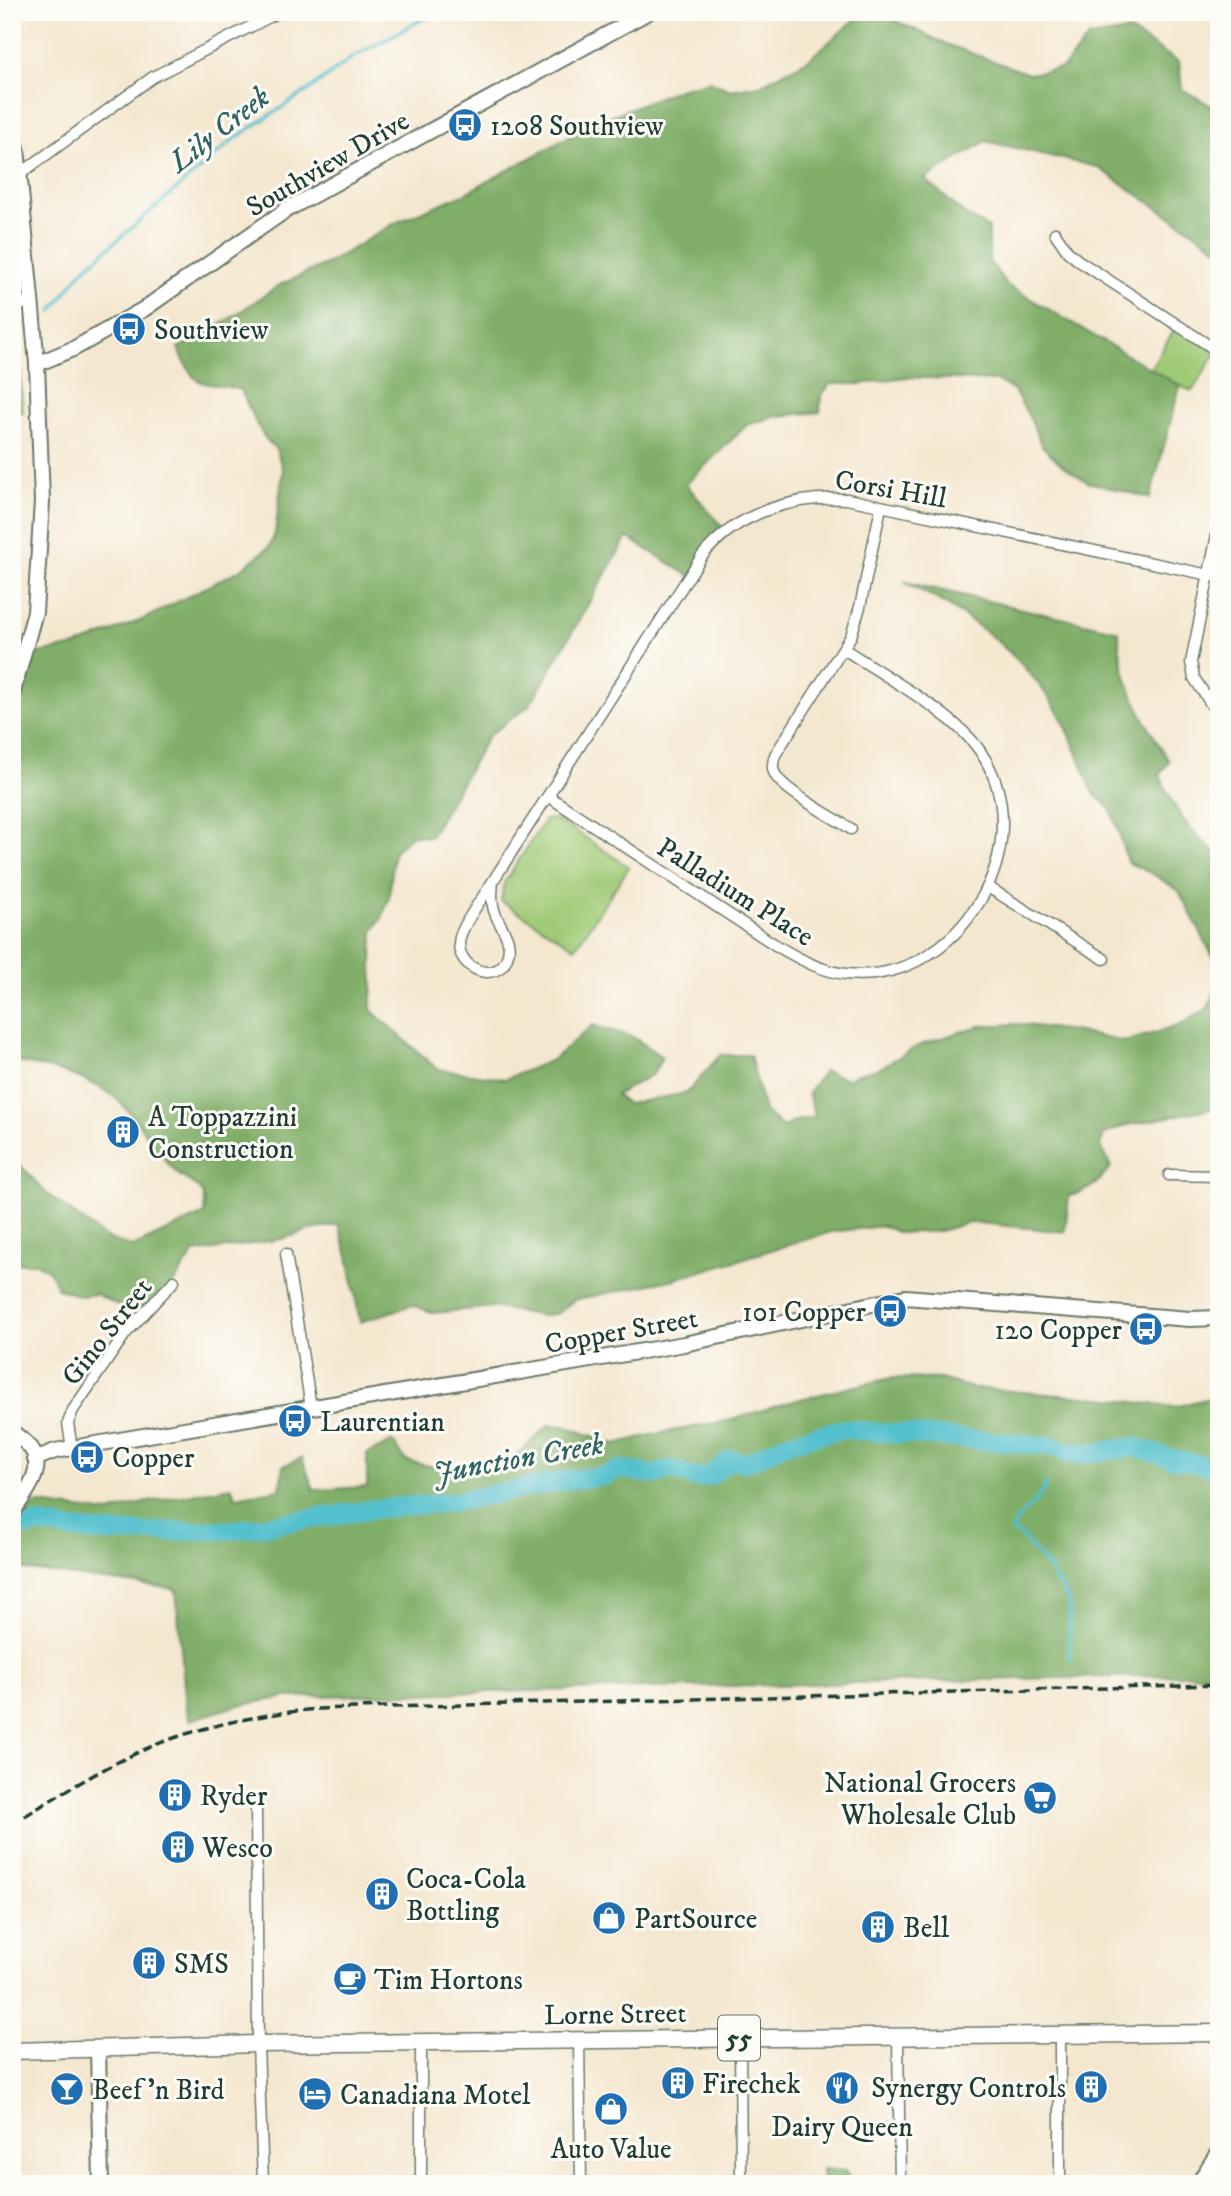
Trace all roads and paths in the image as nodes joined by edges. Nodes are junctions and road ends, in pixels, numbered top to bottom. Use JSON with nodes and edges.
{"nodes":[{"id":1,"x":279,"y":12,"type":"edge"},
{"id":2,"x":648,"y":12,"type":"edge"},
{"id":3,"x":12,"y":132,"type":"edge"},
{"id":4,"x":20,"y":174,"type":"junction"},
{"id":5,"x":1055,"y":233,"type":"dead end"},
{"id":6,"x":31,"y":298,"type":"junction"},
{"id":7,"x":12,"y":311,"type":"edge"},
{"id":8,"x":1219,"y":352,"type":"edge"},
{"id":9,"x":37,"y":364,"type":"junction"},
{"id":10,"x":881,"y":507,"type":"junction"},
{"id":11,"x":1219,"y":525,"type":"edge"},
{"id":12,"x":1214,"y":576,"type":"edge"},
{"id":13,"x":844,"y":649,"type":"junction"},
{"id":14,"x":12,"y":695,"type":"edge"},
{"id":15,"x":1219,"y":716,"type":"edge"},
{"id":16,"x":548,"y":796,"type":"junction"},
{"id":17,"x":851,"y":829,"type":"dead end"},
{"id":18,"x":493,"y":881,"type":"junction"},
{"id":19,"x":988,"y":887,"type":"junction"},
{"id":20,"x":1104,"y":959,"type":"dead end"},
{"id":21,"x":1169,"y":1175,"type":"dead end"},
{"id":22,"x":1219,"y":1176,"type":"edge"},
{"id":23,"x":286,"y":1254,"type":"dead end"},
{"id":24,"x":174,"y":1281,"type":"dead end"},
{"id":25,"x":1219,"y":1318,"type":"edge"},
{"id":26,"x":311,"y":1407,"type":"junction"},
{"id":27,"x":12,"y":1432,"type":"edge"},
{"id":28,"x":72,"y":1449,"type":"junction"},
{"id":29,"x":35,"y":1459,"type":"junction"},
{"id":30,"x":12,"y":1513,"type":"edge"},
{"id":31,"x":256,"y":1808,"type":"dead end"},
{"id":32,"x":1219,"y":2033,"type":"edge"},
{"id":33,"x":1060,"y":2034,"type":"junction"},
{"id":34,"x":898,"y":2036,"type":"junction"},
{"id":35,"x":740,"y":2038,"type":"junction"},
{"id":36,"x":579,"y":2040,"type":"junction"},
{"id":37,"x":421,"y":2043,"type":"junction"},
{"id":38,"x":258,"y":2044,"type":"junction"},
{"id":39,"x":97,"y":2049,"type":"junction"},
{"id":40,"x":12,"y":2050,"type":"edge"},
{"id":41,"x":1219,"y":2151,"type":"edge"},
{"id":42,"x":101,"y":2184,"type":"edge"},
{"id":43,"x":263,"y":2184,"type":"edge"},
{"id":44,"x":421,"y":2184,"type":"edge"},
{"id":45,"x":581,"y":2184,"type":"edge"},
{"id":46,"x":741,"y":2184,"type":"edge"},
{"id":47,"x":900,"y":2184,"type":"edge"},
{"id":48,"x":1060,"y":2184,"type":"edge"},
{"id":49,"x":1198,"y":2184,"type":"edge"}],
"edges":[{"from":1,"to":4,"type":"street"},
{"from":2,"to":9,"type":"street","name":"Southview Drive"},
{"from":3,"to":4,"type":"street"},
{"from":4,"to":6,"type":"street"},
{"from":5,"to":8,"type":"street"},
{"from":6,"to":7,"type":"street"},
{"from":6,"to":9,"type":"street"},
{"from":9,"to":14,"type":"street"},
{"from":10,"to":12,"type":"street","name":"Corsi Hill"},
{"from":10,"to":13,"type":"street"},
{"from":10,"to":16,"type":"street","name":"Corsi Hill"},
{"from":11,"to":12,"type":"street"},
{"from":12,"to":15,"type":"street"},
{"from":13,"to":17,"type":"street"},
{"from":13,"to":19,"type":"street","name":"Palladium Place"},
{"from":16,"to":18,"type":"street","name":"Corsi Hill"},
{"from":16,"to":19,"type":"street","name":"Palladium Place"},
{"from":18,"to":18,"type":"street","name":"Corsi Hill"},
{"from":19,"to":20,"type":"street"},
{"from":21,"to":22,"type":"street"},
{"from":23,"to":26,"type":"street"},
{"from":24,"to":28,"type":"street","name":"Gino Street"},
{"from":25,"to":26,"type":"street","name":"Copper Street"},
{"from":26,"to":28,"type":"street","name":"Copper Street"},
{"from":27,"to":29,"type":"street"},
{"from":28,"to":29,"type":"street","name":"Copper Street"},
{"from":29,"to":30,"type":"street"},
{"from":31,"to":38,"type":"street"},
{"from":32,"to":33,"type":"main road","name":"Lorne Street","number":"55"},
{"from":33,"to":34,"type":"main road","name":"Lorne Street","number":"55"},
{"from":33,"to":48,"type":"street"},
{"from":34,"to":35,"type":"main road","name":"Lorne Street","number":"55"},
{"from":34,"to":47,"type":"street"},
{"from":35,"to":36,"type":"main road","name":"Lorne Street","number":"55"},
{"from":35,"to":46,"type":"street"},
{"from":36,"to":37,"type":"main road","name":"Lorne Street","number":"55"},
{"from":36,"to":45,"type":"street"},
{"from":37,"to":38,"type":"main road","name":"Lorne Street","number":"55"},
{"from":37,"to":44,"type":"street"},
{"from":38,"to":39,"type":"main road","name":"Lorne Street","number":"55"},
{"from":38,"to":43,"type":"street"},
{"from":39,"to":40,"type":"main road","name":"Lorne Street","number":"55"},
{"from":39,"to":42,"type":"street"},
{"from":41,"to":49,"type":"street"}]}
